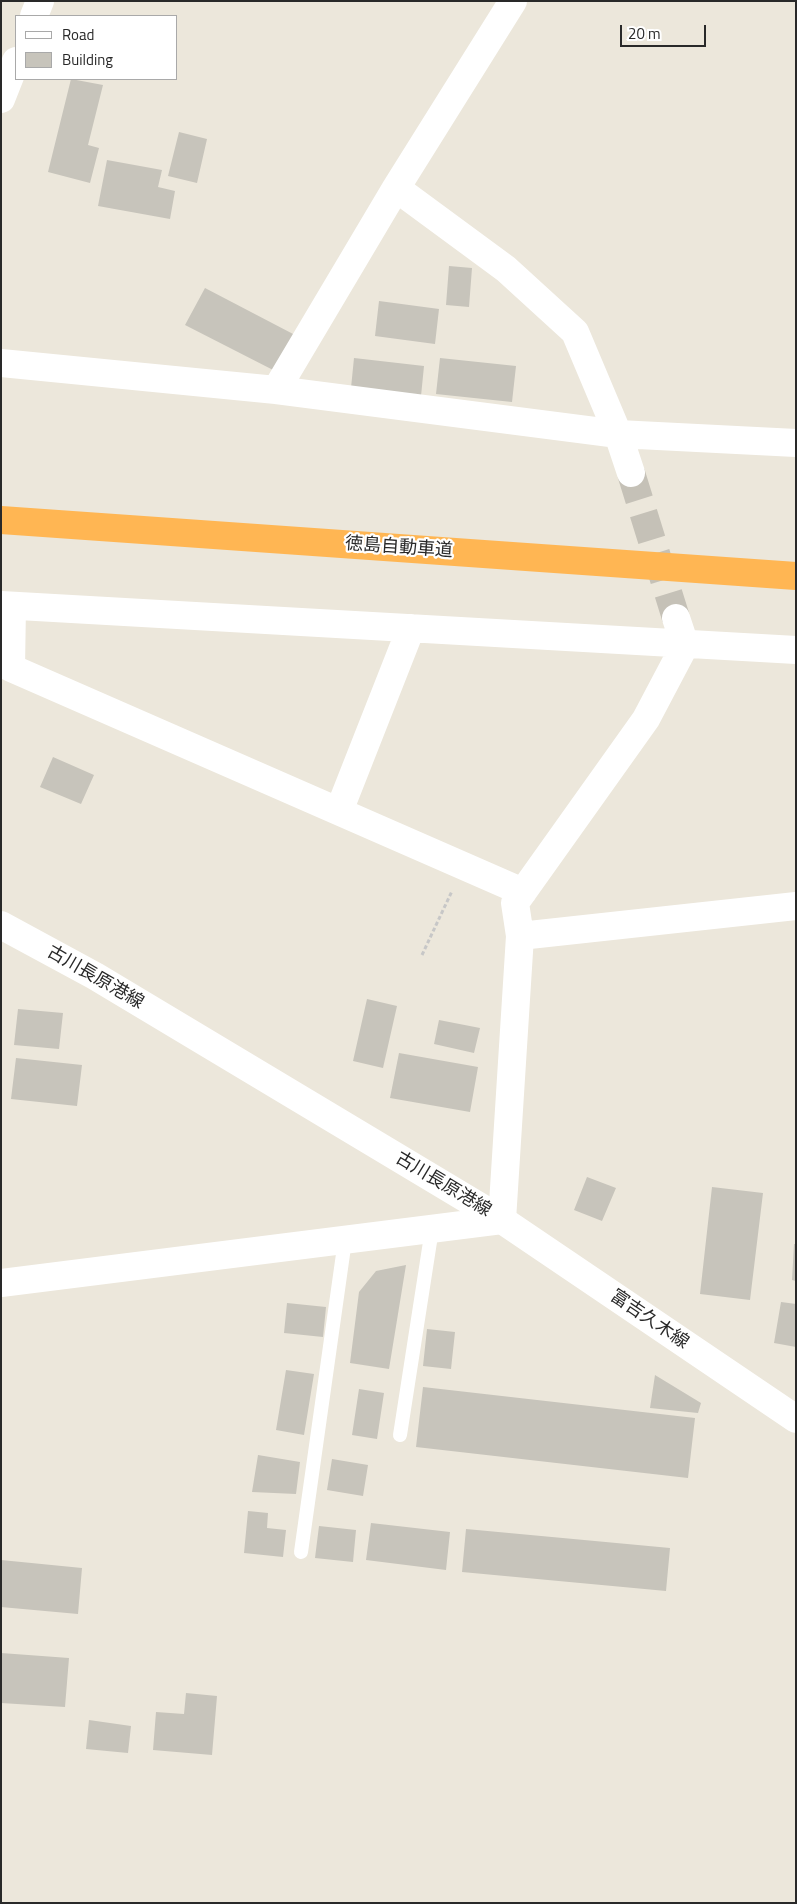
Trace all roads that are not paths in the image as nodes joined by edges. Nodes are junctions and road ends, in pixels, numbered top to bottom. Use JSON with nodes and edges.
{"nodes":[{"id":1,"x":40,"y":1,"type":"edge"},
{"id":2,"x":513,"y":1,"type":"edge"},
{"id":3,"x":34,"y":15,"type":"edge"},
{"id":4,"x":15,"y":64,"type":"edge"},
{"id":5,"x":1,"y":99,"type":"edge"},
{"id":6,"x":396,"y":188,"type":"junction"},
{"id":7,"x":1,"y":363,"type":"edge"},
{"id":8,"x":276,"y":390,"type":"junction"},
{"id":9,"x":618,"y":434,"type":"junction"},
{"id":10,"x":796,"y":443,"type":"edge"},
{"id":11,"x":631,"y":473,"type":"tunnel mouth"},
{"id":12,"x":1,"y":520,"type":"edge"},
{"id":13,"x":796,"y":576,"type":"edge"},
{"id":14,"x":7,"y":606,"type":"edge"},
{"id":15,"x":676,"y":618,"type":"tunnel mouth"},
{"id":16,"x":411,"y":628,"type":"junction"},
{"id":17,"x":685,"y":645,"type":"junction"},
{"id":18,"x":796,"y":650,"type":"edge"},
{"id":19,"x":339,"y":811,"type":"junction"},
{"id":20,"x":523,"y":892,"type":"junction"},
{"id":21,"x":796,"y":906,"type":"edge"},
{"id":22,"x":1,"y":926,"type":"edge"},
{"id":23,"x":520,"y":936,"type":"junction"},
{"id":24,"x":502,"y":1220,"type":"junction"},
{"id":25,"x":432,"y":1229,"type":"junction"},
{"id":26,"x":346,"y":1240,"type":"junction"},
{"id":27,"x":1,"y":1283,"type":"edge"},
{"id":28,"x":796,"y":1419,"type":"edge"},
{"id":29,"x":400,"y":1435,"type":"dead end"},
{"id":30,"x":301,"y":1552,"type":"dead end"}],
"edges":[{"from":1,"to":3,"type":"street"},
{"from":2,"to":6,"type":"street"},
{"from":4,"to":5,"type":"street"},
{"from":6,"to":8,"type":"street"},
{"from":6,"to":9,"type":"street"},
{"from":7,"to":8,"type":"street"},
{"from":8,"to":9,"type":"street"},
{"from":9,"to":10,"type":"street"},
{"from":9,"to":11,"type":"street"},
{"from":12,"to":13,"type":"highway","name":"徳島自動車道"},
{"from":14,"to":16,"type":"street"},
{"from":14,"to":19,"type":"street"},
{"from":15,"to":17,"type":"street"},
{"from":16,"to":17,"type":"street"},
{"from":16,"to":19,"type":"street"},
{"from":17,"to":18,"type":"street"},
{"from":17,"to":20,"type":"street"},
{"from":19,"to":20,"type":"street"},
{"from":20,"to":23,"type":"street"},
{"from":21,"to":23,"type":"street"},
{"from":22,"to":24,"type":"street","name":"古川長原港線"},
{"from":23,"to":24,"type":"street"},
{"from":24,"to":25,"type":"street","name":"古川長原港線"},
{"from":24,"to":28,"type":"street","name":"富吉久木線"},
{"from":25,"to":26,"type":"street","name":"古川長原港線"},
{"from":25,"to":29,"type":"lane"},
{"from":26,"to":27,"type":"street","name":"古川長原港線"},
{"from":26,"to":30,"type":"lane"}]}
